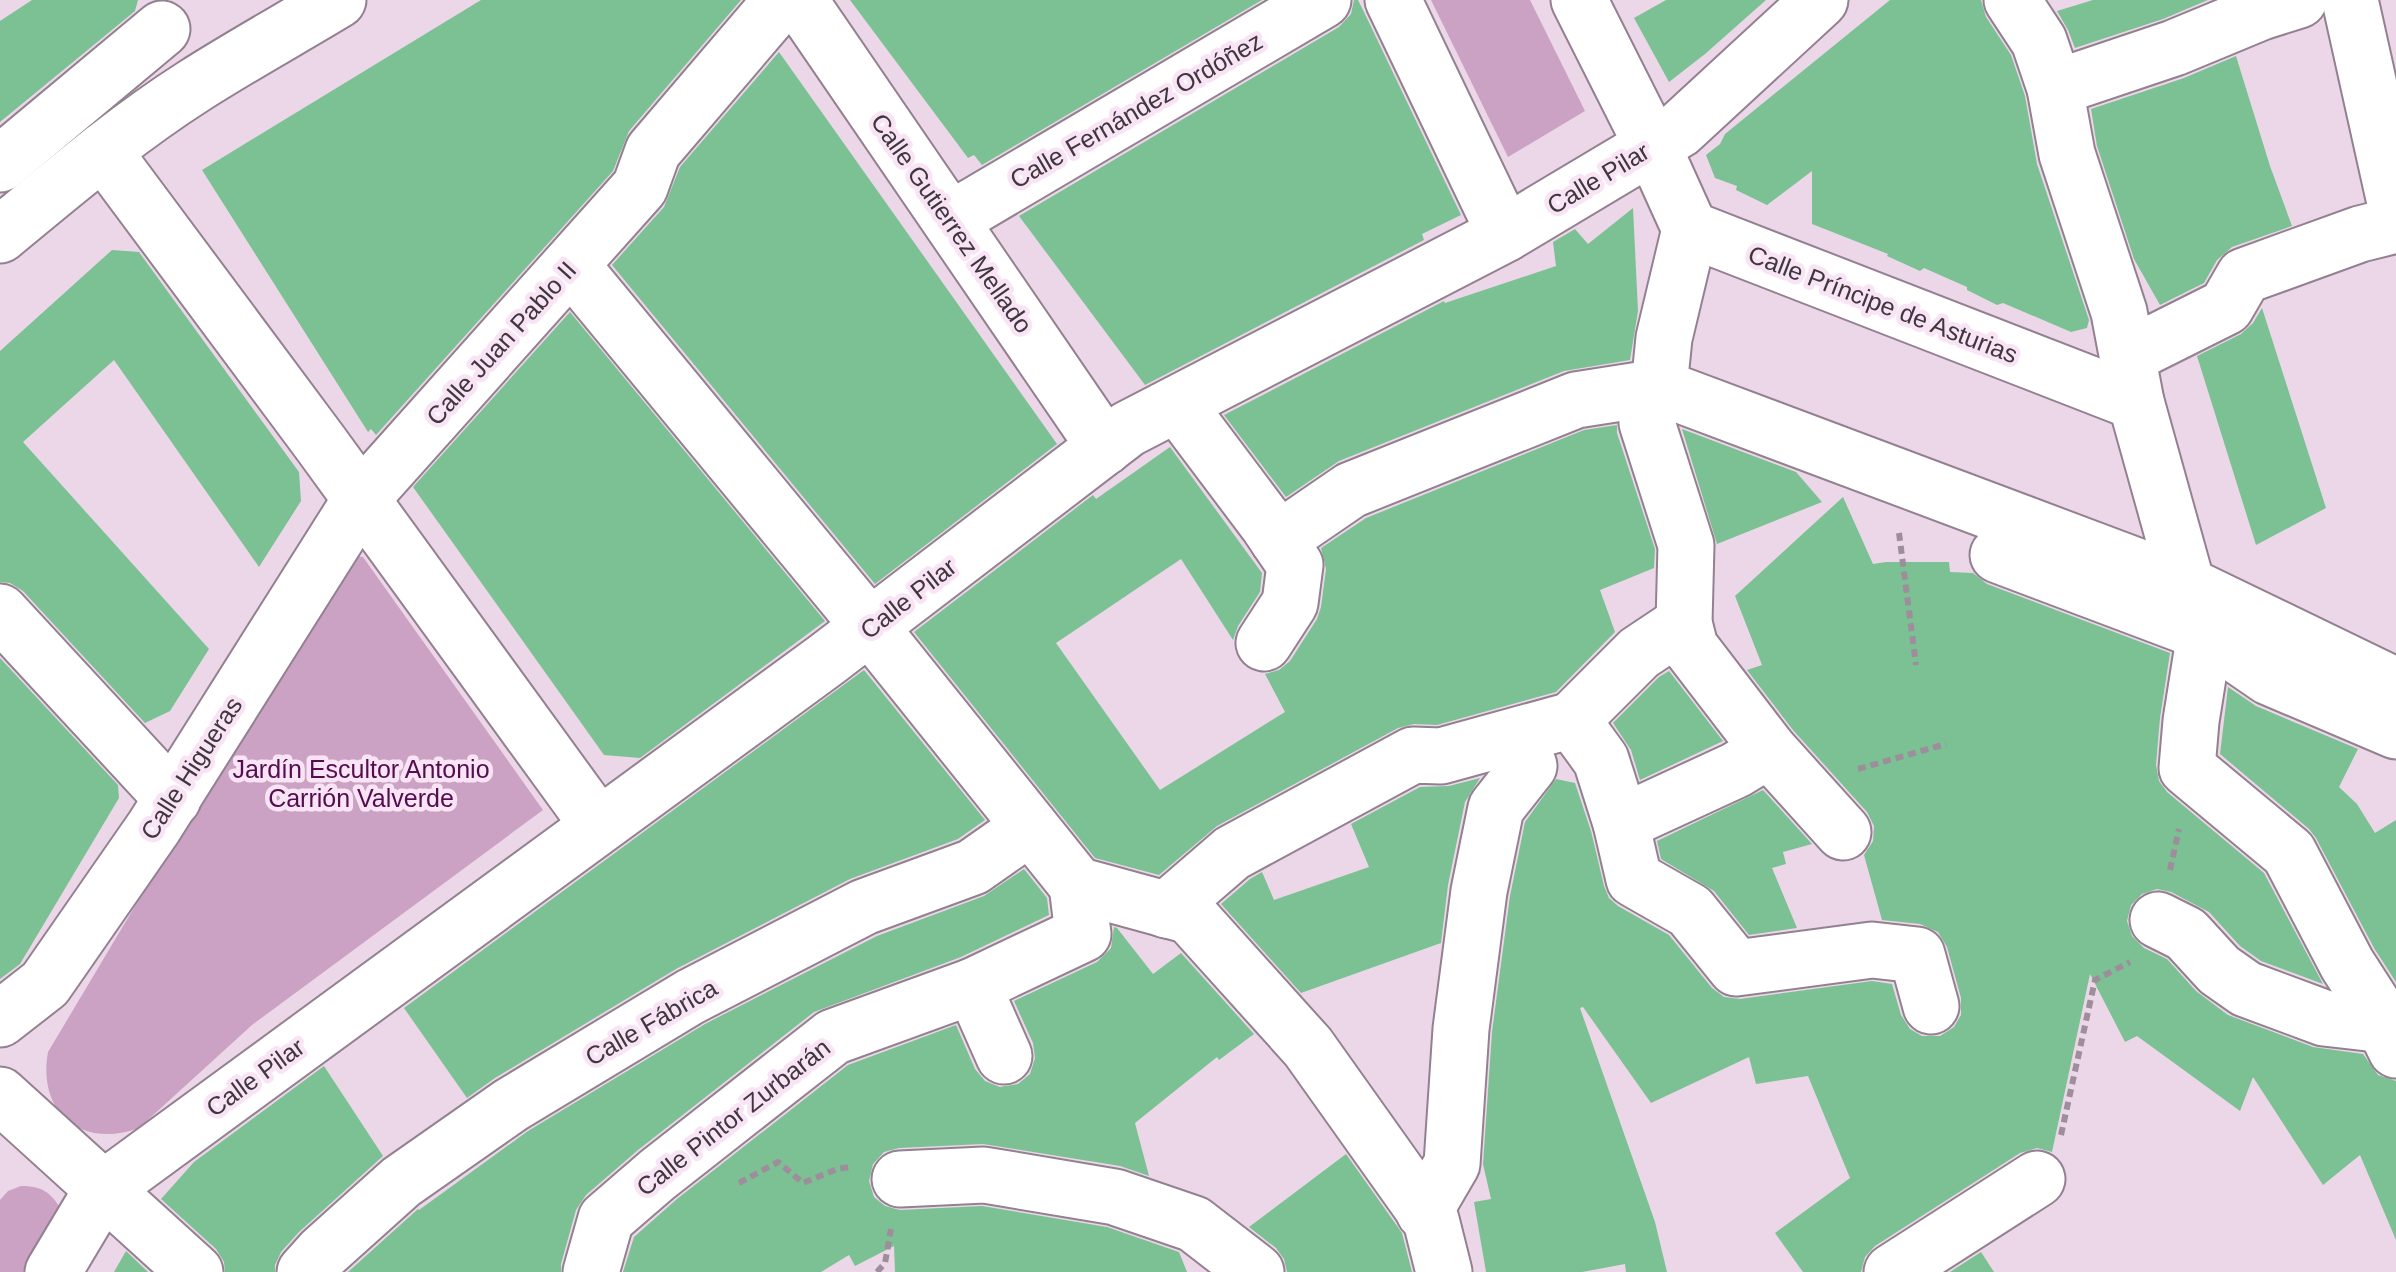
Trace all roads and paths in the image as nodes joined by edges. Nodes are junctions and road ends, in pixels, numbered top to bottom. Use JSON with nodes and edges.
{"nodes":[{"id":1,"x":338,"y":0,"type":"edge"},
{"id":2,"x":1322,"y":0,"type":"edge"},
{"id":3,"x":1393,"y":0,"type":"edge"},
{"id":4,"x":1579,"y":0,"type":"edge"},
{"id":5,"x":1820,"y":0,"type":"edge"},
{"id":6,"x":2012,"y":0,"type":"edge"},
{"id":7,"x":2298,"y":0,"type":"edge"},
{"id":8,"x":2350,"y":0,"type":"edge"},
{"id":9,"x":809,"y":6,"type":"edge"},
{"id":10,"x":154,"y":14,"type":"edge"},
{"id":11,"x":193,"y":87,"type":"junction"},
{"id":12,"x":2055,"y":88,"type":"junction"},
{"id":13,"x":1652,"y":146,"type":"junction"},
{"id":14,"x":103,"y":150,"type":"junction"},
{"id":15,"x":0,"y":164,"type":"edge"},
{"id":16,"x":2396,"y":207,"type":"edge"},
{"id":17,"x":950,"y":220,"type":"junction"},
{"id":18,"x":2396,"y":224,"type":"edge"},
{"id":19,"x":1690,"y":229,"type":"junction"},
{"id":20,"x":1505,"y":234,"type":"junction"},
{"id":21,"x":0,"y":235,"type":"edge"},
{"id":22,"x":571,"y":265,"type":"junction"},
{"id":23,"x":2132,"y":379,"type":"junction"},
{"id":24,"x":1658,"y":388,"type":"junction"},
{"id":25,"x":1177,"y":404,"type":"junction"},
{"id":26,"x":1766,"y":428,"type":"junction"},
{"id":27,"x":1106,"y":446,"type":"junction"},
{"id":28,"x":361,"y":499,"type":"junction"},
{"id":29,"x":1897,"y":517,"type":"junction"},
{"id":30,"x":1278,"y":540,"type":"junction"},
{"id":31,"x":2196,"y":609,"type":"junction"},
{"id":32,"x":0,"y":612,"type":"edge"},
{"id":33,"x":1684,"y":624,"type":"junction"},
{"id":34,"x":870,"y":627,"type":"junction"},
{"id":35,"x":1264,"y":643,"type":"dead end"},
{"id":36,"x":1916,"y":666,"type":"dead end"},
{"id":37,"x":2396,"y":686,"type":"edge"},
{"id":38,"x":1572,"y":720,"type":"junction"},
{"id":39,"x":2396,"y":730,"type":"edge"},
{"id":40,"x":1516,"y":736,"type":"junction"},
{"id":41,"x":1946,"y":744,"type":"dead end"},
{"id":42,"x":1769,"y":750,"type":"junction"},
{"id":43,"x":2192,"y":772,"type":"junction"},
{"id":44,"x":1806,"y":791,"type":"junction"},
{"id":45,"x":174,"y":799,"type":"junction"},
{"id":46,"x":1621,"y":823,"type":"junction"},
{"id":47,"x":598,"y":825,"type":"junction"},
{"id":48,"x":1030,"y":827,"type":"junction"},
{"id":49,"x":1842,"y":832,"type":"dead end"},
{"id":50,"x":1077,"y":885,"type":"junction"},
{"id":51,"x":1166,"y":910,"type":"junction"},
{"id":52,"x":2172,"y":927,"type":"junction"},
{"id":53,"x":973,"y":986,"type":"junction"},
{"id":54,"x":1931,"y":1006,"type":"dead end"},
{"id":55,"x":0,"y":1019,"type":"edge"},
{"id":56,"x":2390,"y":1037,"type":"edge"},
{"id":57,"x":1004,"y":1056,"type":"dead end"},
{"id":58,"x":0,"y":1095,"type":"edge"},
{"id":59,"x":900,"y":1178,"type":"joint"},
{"id":60,"x":2037,"y":1178,"type":"joint"},
{"id":61,"x":102,"y":1190,"type":"junction"},
{"id":62,"x":726,"y":1190,"type":"dead end"},
{"id":63,"x":1424,"y":1212,"type":"junction"},
{"id":64,"x":1197,"y":1248,"type":"edge"},
{"id":65,"x":52,"y":1272,"type":"edge"},
{"id":66,"x":194,"y":1272,"type":"edge"},
{"id":67,"x":305,"y":1272,"type":"edge"},
{"id":68,"x":591,"y":1272,"type":"edge"},
{"id":69,"x":1256,"y":1272,"type":"edge"},
{"id":70,"x":1444,"y":1272,"type":"edge"},
{"id":71,"x":1892,"y":1272,"type":"edge"}],
"edges":[{"from":1,"to":11,"type":"street"},
{"from":2,"to":17,"type":"street","name":"Calle Fernández Ordóñez"},
{"from":3,"to":20,"type":"street"},
{"from":4,"to":13,"type":"street"},
{"from":5,"to":13,"type":"street","name":"Calle Pilar"},
{"from":6,"to":12,"type":"street"},
{"from":7,"to":12,"type":"street"},
{"from":8,"to":16,"type":"street"},
{"from":9,"to":17,"type":"street","name":"Calle Gutierrez Mellado"},
{"from":9,"to":22,"type":"street","name":"Calle Juan Pablo II"},
{"from":10,"to":11,"type":"street"},
{"from":10,"to":15,"type":"street"},
{"from":11,"to":14,"type":"street"},
{"from":12,"to":23,"type":"street"},
{"from":13,"to":19,"type":"street"},
{"from":13,"to":20,"type":"street","name":"Calle Pilar"},
{"from":14,"to":21,"type":"street"},
{"from":14,"to":28,"type":"street"},
{"from":17,"to":27,"type":"street","name":"Calle Gutierrez Mellado"},
{"from":18,"to":23,"type":"street"},
{"from":19,"to":23,"type":"street","name":"Calle Príncipe de Asturias"},
{"from":19,"to":24,"type":"street"},
{"from":20,"to":25,"type":"street","name":"Calle Pilar"},
{"from":22,"to":28,"type":"street","name":"Calle Juan Pablo II"},
{"from":22,"to":34,"type":"street"},
{"from":23,"to":31,"type":"street"},
{"from":24,"to":26,"type":"street"},
{"from":24,"to":30,"type":"street"},
{"from":24,"to":33,"type":"street"},
{"from":25,"to":27,"type":"street","name":"Calle Pilar"},
{"from":25,"to":30,"type":"street"},
{"from":26,"to":29,"type":"street"},
{"from":26,"to":31,"type":"street"},
{"from":27,"to":34,"type":"street","name":"Calle Pilar"},
{"from":28,"to":45,"type":"street","name":"Calle Higueras"},
{"from":28,"to":47,"type":"street"},
{"from":29,"to":31,"type":"street"},
{"from":29,"to":36,"type":"path"},
{"from":30,"to":35,"type":"street"},
{"from":31,"to":37,"type":"street"},
{"from":31,"to":39,"type":"street"},
{"from":31,"to":43,"type":"street"},
{"from":32,"to":45,"type":"street"},
{"from":33,"to":38,"type":"street"},
{"from":33,"to":42,"type":"street"},
{"from":34,"to":47,"type":"street","name":"Calle Pilar"},
{"from":34,"to":48,"type":"street"},
{"from":38,"to":40,"type":"street"},
{"from":38,"to":46,"type":"street"},
{"from":40,"to":51,"type":"street"},
{"from":40,"to":63,"type":"street"},
{"from":41,"to":44,"type":"path"},
{"from":42,"to":44,"type":"street"},
{"from":42,"to":46,"type":"street"},
{"from":43,"to":52,"type":"path"},
{"from":43,"to":56,"type":"street"},
{"from":44,"to":49,"type":"street"},
{"from":45,"to":55,"type":"street","name":"Calle Higueras"},
{"from":46,"to":54,"type":"street"},
{"from":47,"to":61,"type":"street","name":"Calle Pilar"},
{"from":48,"to":50,"type":"street"},
{"from":48,"to":67,"type":"street","name":"Calle Fábrica"},
{"from":50,"to":51,"type":"street"},
{"from":50,"to":53,"type":"street","name":"Calle Pintor Zurbarán"},
{"from":51,"to":63,"type":"street"},
{"from":52,"to":56,"type":"street"},
{"from":52,"to":60,"type":"path"},
{"from":53,"to":57,"type":"street"},
{"from":53,"to":68,"type":"street","name":"Calle Pintor Zurbarán"},
{"from":58,"to":61,"type":"street"},
{"from":59,"to":62,"type":"path"},
{"from":59,"to":64,"type":"street"},
{"from":60,"to":71,"type":"street"},
{"from":61,"to":65,"type":"street","name":"Calle Pilar"},
{"from":61,"to":66,"type":"street"},
{"from":63,"to":70,"type":"street"},
{"from":64,"to":69,"type":"street"}]}
